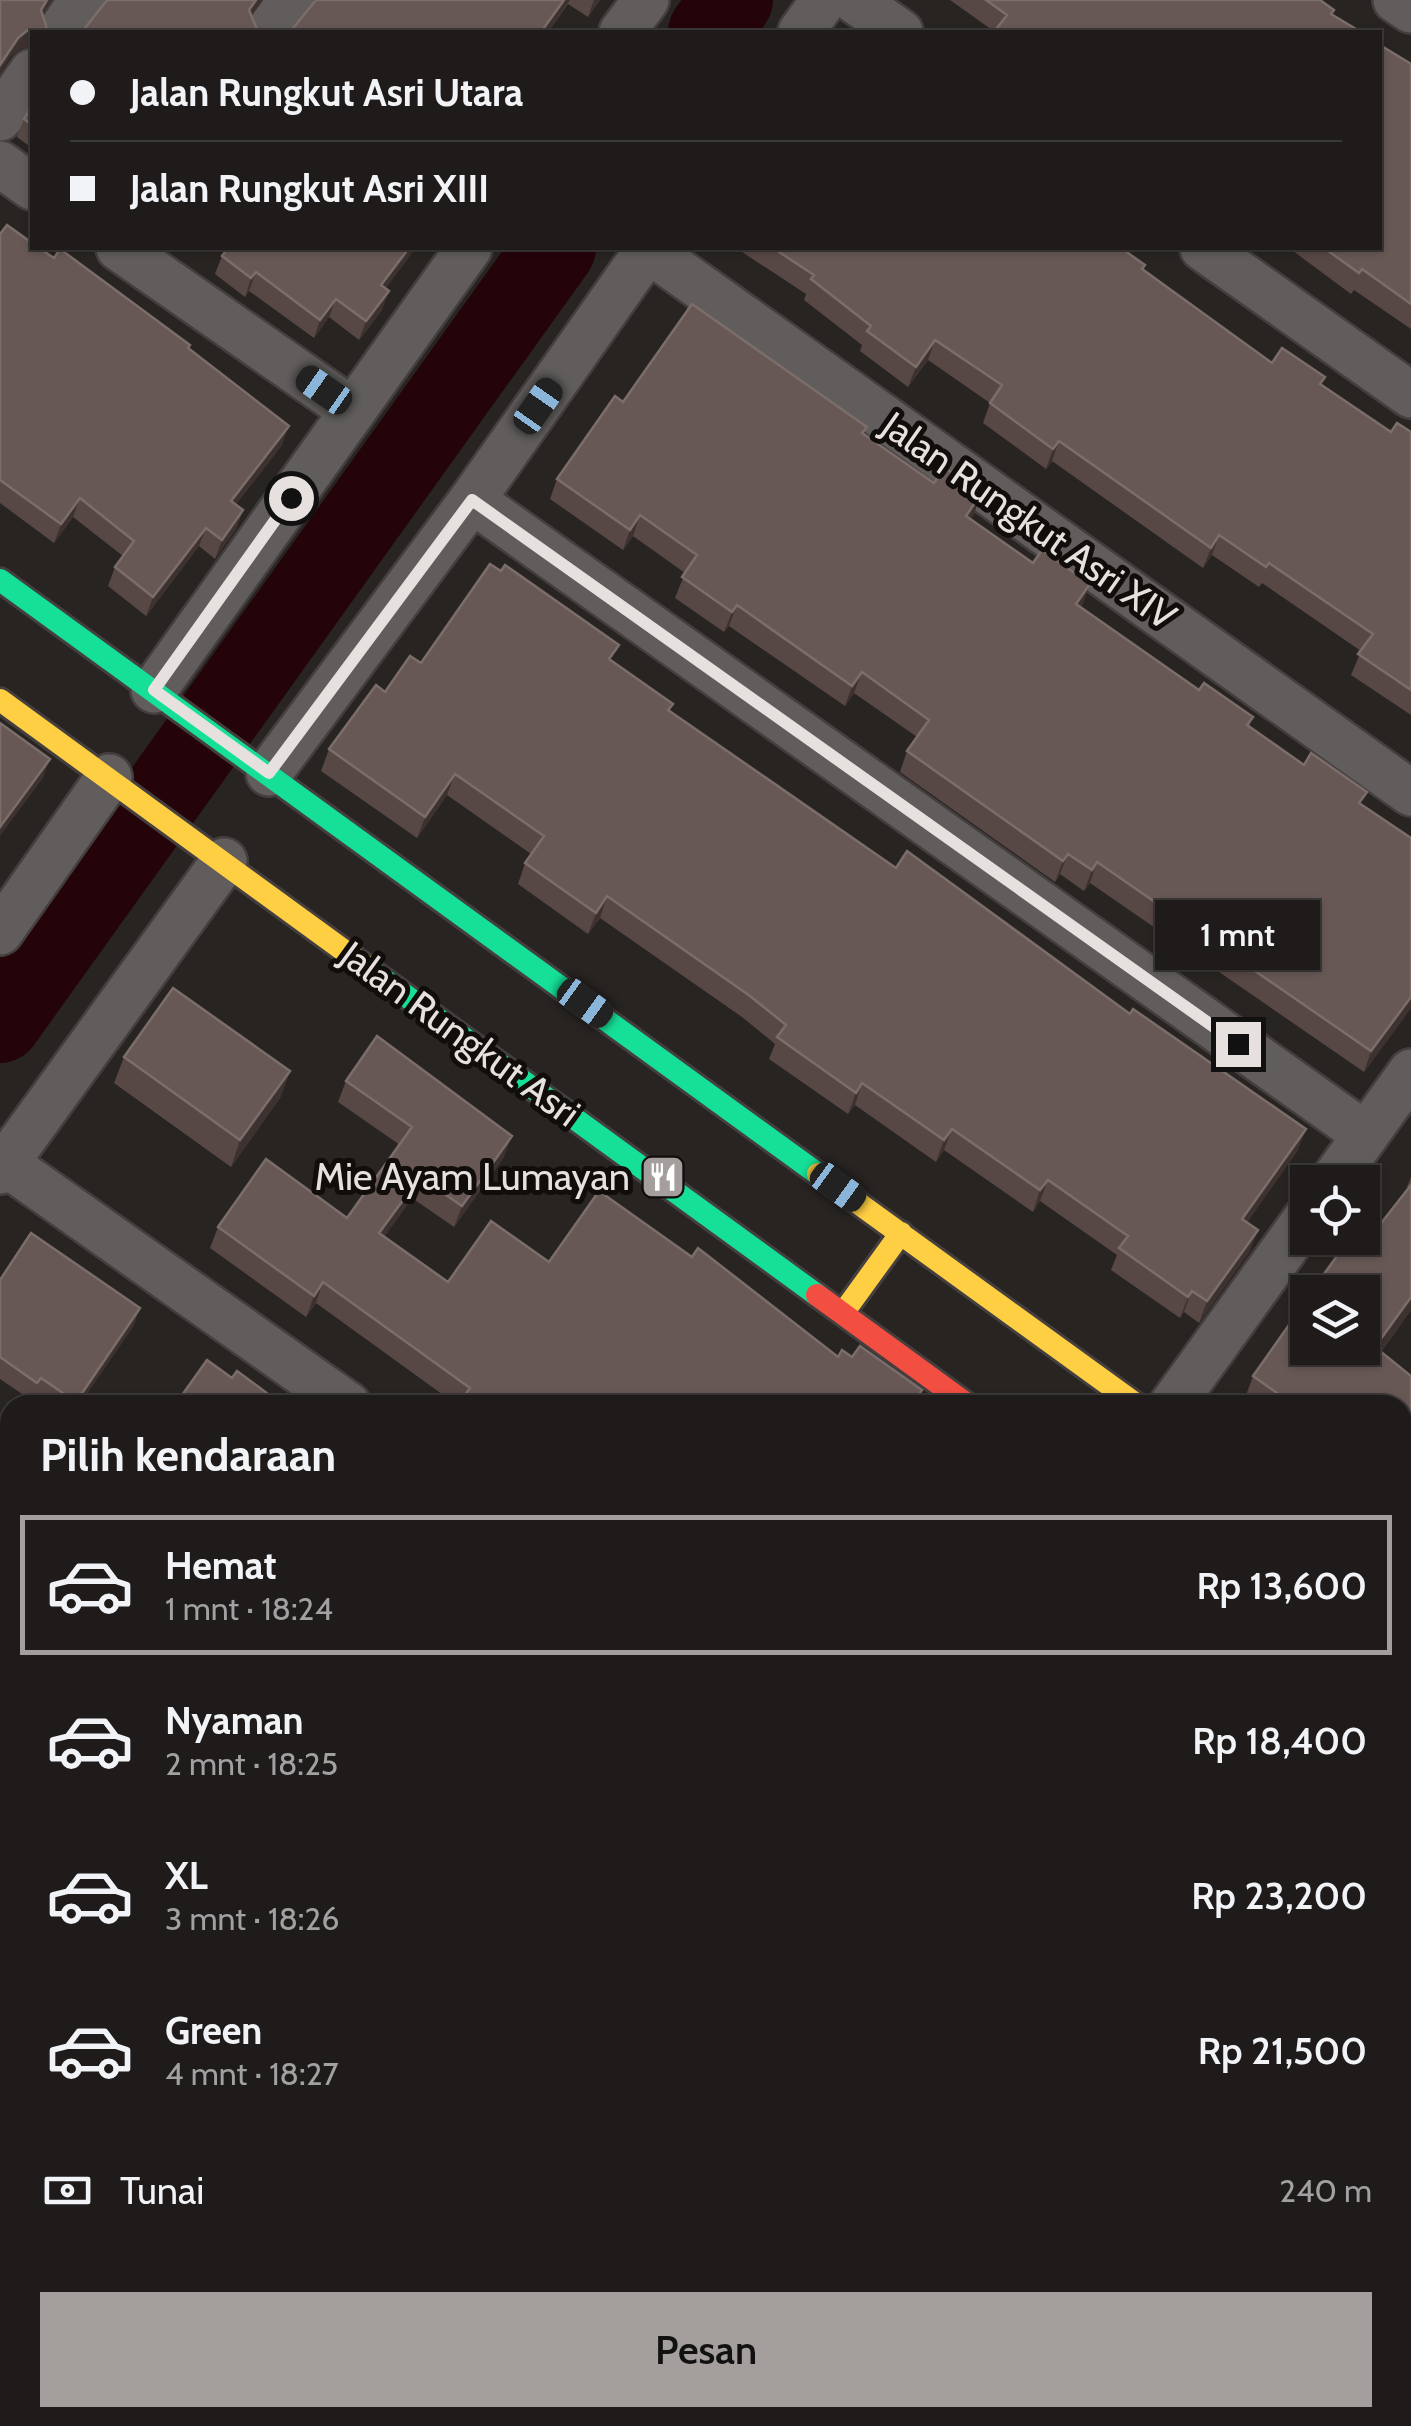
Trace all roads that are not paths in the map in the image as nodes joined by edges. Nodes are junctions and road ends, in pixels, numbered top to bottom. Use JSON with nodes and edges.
{"nodes":[{"id":1,"x":82,"y":0,"type":"edge"},
{"id":2,"x":291,"y":0,"type":"edge"},
{"id":3,"x":646,"y":0,"type":"edge"},
{"id":4,"x":824,"y":0,"type":"edge"},
{"id":5,"x":854,"y":0,"type":"edge"},
{"id":6,"x":1396,"y":0,"type":"edge"},
{"id":7,"x":1411,"y":10,"type":"edge"},
{"id":8,"x":61,"y":30,"type":"edge"},
{"id":9,"x":269,"y":30,"type":"edge"},
{"id":10,"x":624,"y":30,"type":"edge"},
{"id":11,"x":802,"y":30,"type":"edge"},
{"id":12,"x":897,"y":30,"type":"edge"},
{"id":13,"x":30,"y":75,"type":"edge"},
{"id":14,"x":0,"y":118,"type":"edge"},
{"id":15,"x":0,"y":164,"type":"edge"},
{"id":16,"x":30,"y":186,"type":"edge"},
{"id":17,"x":122,"y":250,"type":"edge"},
{"id":18,"x":468,"y":250,"type":"edge"},
{"id":19,"x":647,"y":250,"type":"edge"},
{"id":20,"x":651,"y":250,"type":"edge"},
{"id":21,"x":1206,"y":250,"type":"edge"},
{"id":22,"x":1411,"y":395,"type":"edge"},
{"id":23,"x":352,"y":411,"type":"junction"},
{"id":24,"x":472,"y":500,"type":"junction"},
{"id":25,"x":0,"y":580,"type":"edge"},
{"id":26,"x":164,"y":696,"type":"junction"},
{"id":27,"x":0,"y":700,"type":"edge"},
{"id":28,"x":259,"y":766,"type":"junction"},
{"id":29,"x":116,"y":782,"type":"junction"},
{"id":30,"x":1411,"y":793,"type":"edge"},
{"id":31,"x":211,"y":851,"type":"junction"},
{"id":32,"x":0,"y":932,"type":"edge"},
{"id":33,"x":1411,"y":1072,"type":"edge"},
{"id":34,"x":1366,"y":1135,"type":"junction"},
{"id":35,"x":1344,"y":1165,"type":"edge"},
{"id":36,"x":3,"y":1167,"type":"edge"},
{"id":37,"x":901,"y":1233,"type":"junction"},
{"id":38,"x":1290,"y":1241,"type":"edge"},
{"id":39,"x":843,"y":1314,"type":"junction"},
{"id":40,"x":334,"y":1395,"type":"edge"},
{"id":41,"x":954,"y":1395,"type":"edge"},
{"id":42,"x":1123,"y":1395,"type":"edge"},
{"id":43,"x":1179,"y":1395,"type":"edge"}],
"edges":[{"from":1,"to":8,"type":"street"},
{"from":2,"to":9,"type":"street"},
{"from":3,"to":10,"type":"street"},
{"from":4,"to":11,"type":"street"},
{"from":5,"to":12,"type":"street"},
{"from":6,"to":7,"type":"street"},
{"from":13,"to":14,"type":"street"},
{"from":15,"to":16,"type":"street"},
{"from":17,"to":23,"type":"street"},
{"from":18,"to":23,"type":"street"},
{"from":19,"to":24,"type":"street"},
{"from":20,"to":30,"type":"street","name":"Jalan Rungkut Asri XIV"},
{"from":21,"to":22,"type":"street"},
{"from":23,"to":26,"type":"street"},
{"from":24,"to":28,"type":"street"},
{"from":24,"to":34,"type":"street"},
{"from":25,"to":26,"type":"street"},
{"from":26,"to":28,"type":"street"},
{"from":27,"to":29,"type":"street","name":"Jalan Rungkut Asri"},
{"from":28,"to":37,"type":"street"},
{"from":29,"to":31,"type":"street","name":"Jalan Rungkut Asri"},
{"from":29,"to":32,"type":"street"},
{"from":31,"to":36,"type":"street"},
{"from":31,"to":39,"type":"street","name":"Jalan Rungkut Asri"},
{"from":33,"to":34,"type":"street"},
{"from":34,"to":35,"type":"street"},
{"from":36,"to":40,"type":"street"},
{"from":37,"to":39,"type":"street"},
{"from":37,"to":42,"type":"street"},
{"from":38,"to":43,"type":"street"},
{"from":39,"to":41,"type":"street","name":"Jalan Rungkut Asri"}]}
